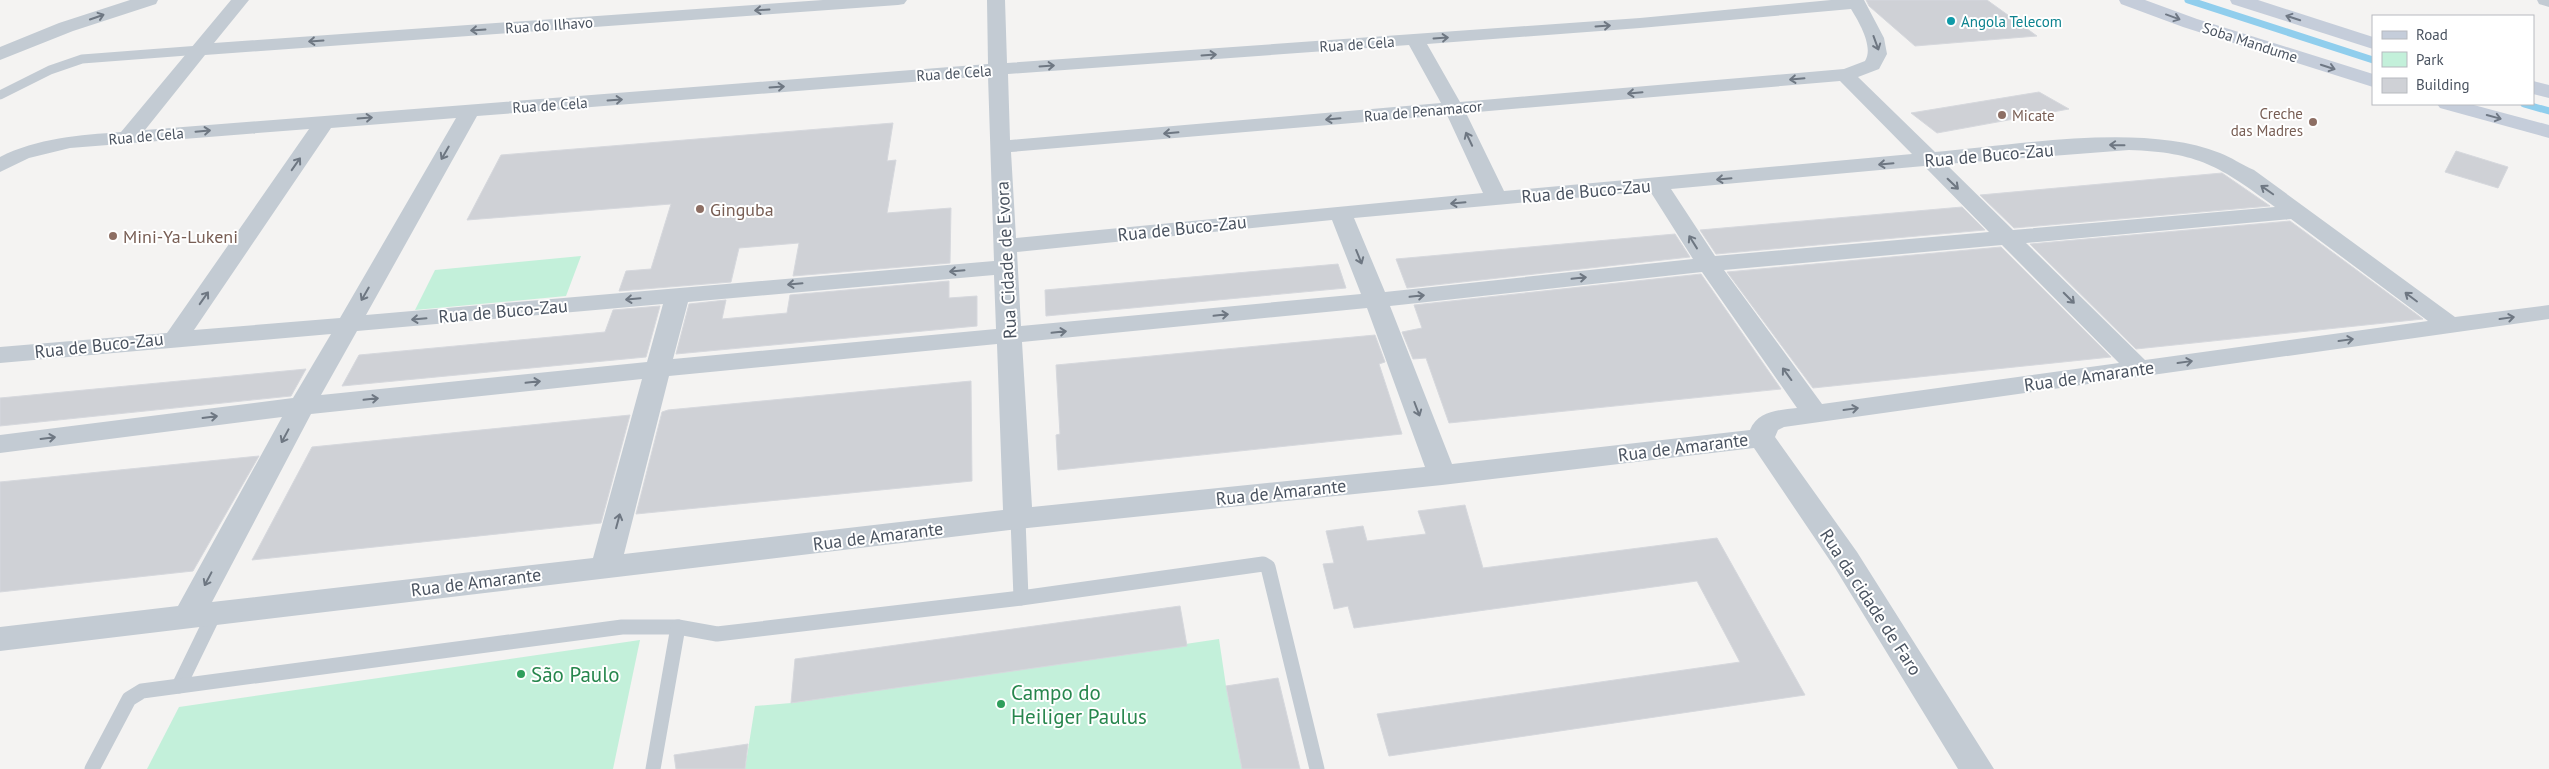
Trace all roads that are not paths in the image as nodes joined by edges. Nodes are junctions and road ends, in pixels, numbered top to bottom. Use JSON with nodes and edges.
{"nodes":[{"id":1,"x":93,"y":0,"type":"edge"},
{"id":2,"x":149,"y":0,"type":"edge"},
{"id":3,"x":240,"y":0,"type":"edge"},
{"id":4,"x":898,"y":0,"type":"edge"},
{"id":5,"x":996,"y":0,"type":"edge"},
{"id":6,"x":2128,"y":0,"type":"edge"},
{"id":7,"x":2239,"y":0,"type":"edge"},
{"id":8,"x":1855,"y":2,"type":"edge"},
{"id":9,"x":1416,"y":40,"type":"junction"},
{"id":10,"x":2372,"y":43,"type":"edge"},
{"id":11,"x":200,"y":50,"type":"junction"},
{"id":12,"x":1,"y":54,"type":"edge"},
{"id":13,"x":998,"y":70,"type":"junction"},
{"id":14,"x":1845,"y":75,"type":"junction"},
{"id":15,"x":2372,"y":81,"type":"edge"},
{"id":16,"x":2534,"y":88,"type":"edge"},
{"id":17,"x":2549,"y":92,"type":"edge"},
{"id":18,"x":0,"y":95,"type":"edge"},
{"id":19,"x":2451,"y":105,"type":"edge"},
{"id":20,"x":1454,"y":108,"type":"junction"},
{"id":21,"x":470,"y":111,"type":"junction"},
{"id":22,"x":325,"y":121,"type":"junction"},
{"id":23,"x":2549,"y":132,"type":"edge"},
{"id":24,"x":128,"y":137,"type":"junction"},
{"id":25,"x":1000,"y":147,"type":"junction"},
{"id":26,"x":22,"y":154,"type":"junction"},
{"id":27,"x":0,"y":156,"type":"edge"},
{"id":28,"x":1929,"y":160,"type":"junction"},
{"id":29,"x":0,"y":166,"type":"edge"},
{"id":30,"x":1657,"y":184,"type":"junction"},
{"id":31,"x":1497,"y":199,"type":"junction"},
{"id":32,"x":1340,"y":212,"type":"junction"},
{"id":33,"x":2297,"y":212,"type":"junction"},
{"id":34,"x":2007,"y":237,"type":"junction"},
{"id":35,"x":1006,"y":256,"type":"junction"},
{"id":36,"x":1708,"y":264,"type":"junction"},
{"id":37,"x":678,"y":294,"type":"junction"},
{"id":38,"x":1376,"y":300,"type":"junction"},
{"id":39,"x":2549,"y":312,"type":"edge"},
{"id":40,"x":347,"y":326,"type":"junction"},
{"id":41,"x":2450,"y":326,"type":"junction"},
{"id":42,"x":1010,"y":336,"type":"junction"},
{"id":43,"x":176,"y":338,"type":"junction"},
{"id":44,"x":0,"y":355,"type":"edge"},
{"id":45,"x":659,"y":369,"type":"junction"},
{"id":46,"x":2140,"y":369,"type":"junction"},
{"id":47,"x":302,"y":406,"type":"junction"},
{"id":48,"x":1815,"y":414,"type":"junction"},
{"id":49,"x":1761,"y":438,"type":"junction"},
{"id":50,"x":0,"y":444,"type":"edge"},
{"id":51,"x":1442,"y":475,"type":"junction"},
{"id":52,"x":1018,"y":519,"type":"junction"},
{"id":53,"x":605,"y":568,"type":"junction"},
{"id":54,"x":1022,"y":598,"type":"junction"},
{"id":55,"x":202,"y":614,"type":"junction"},
{"id":56,"x":678,"y":628,"type":"junction"},
{"id":57,"x":0,"y":639,"type":"edge"},
{"id":58,"x":179,"y":686,"type":"junction"},
{"id":59,"x":92,"y":769,"type":"edge"},
{"id":60,"x":653,"y":769,"type":"edge"},
{"id":61,"x":1317,"y":769,"type":"edge"},
{"id":62,"x":1977,"y":769,"type":"edge"}],
"edges":[{"from":1,"to":12,"type":"street"},
{"from":12,"to":2,"type":"street","one_way":true},
{"from":3,"to":11,"type":"street"},
{"from":4,"to":11,"type":"street","name":"Rua do Ilhavo","one_way":true},
{"from":5,"to":13,"type":"street","name":"Rua Cidade de Evora"},
{"from":6,"to":15,"type":"main road","name":"Soba Mandume","one_way":true},
{"from":10,"to":7,"type":"main road","one_way":true},
{"from":9,"to":8,"type":"street","name":"Rua de Cela","one_way":true},
{"from":8,"to":14,"type":"street","name":"Rua de Penamacor","one_way":true},
{"from":13,"to":9,"type":"street","name":"Rua de Cela","one_way":true},
{"from":9,"to":20,"type":"street"},
{"from":11,"to":18,"type":"lane"},
{"from":11,"to":24,"type":"street"},
{"from":21,"to":13,"type":"street","name":"Rua de Cela","one_way":true},
{"from":13,"to":25,"type":"street","name":"Rua Cidade de Evora"},
{"from":14,"to":20,"type":"street","name":"Rua de Penamacor","one_way":true},
{"from":14,"to":28,"type":"street"},
{"from":16,"to":17,"type":"main road"},
{"from":19,"to":23,"type":"main road","one_way":true},
{"from":20,"to":25,"type":"street","name":"Rua de Penamacor","one_way":true},
{"from":31,"to":20,"type":"street","one_way":true},
{"from":22,"to":21,"type":"street","name":"Rua de Cela","one_way":true},
{"from":21,"to":40,"type":"street","one_way":true},
{"from":24,"to":22,"type":"street","name":"Rua de Cela","one_way":true},
{"from":43,"to":22,"type":"street","one_way":true},
{"from":24,"to":26,"type":"street","name":"Rua de Cela"},
{"from":25,"to":35,"type":"street","name":"Rua Cidade de Evora"},
{"from":26,"to":27,"type":"street"},
{"from":26,"to":29,"type":"street"},
{"from":28,"to":30,"type":"street","name":"Rua de Buco-Zau","one_way":true},
{"from":33,"to":28,"type":"street","name":"Rua de Buco-Zau","one_way":true},
{"from":28,"to":34,"type":"street","one_way":true},
{"from":30,"to":31,"type":"street","name":"Rua de Buco-Zau"},
{"from":36,"to":30,"type":"street","one_way":true},
{"from":31,"to":32,"type":"street","name":"Rua de Buco-Zau","one_way":true},
{"from":32,"to":35,"type":"street","name":"Rua de Buco-Zau"},
{"from":32,"to":38,"type":"street","one_way":true},
{"from":33,"to":34,"type":"street"},
{"from":41,"to":33,"type":"street","name":"Rua de Buco-Zau","one_way":true},
{"from":34,"to":36,"type":"street"},
{"from":34,"to":46,"type":"street","one_way":true},
{"from":35,"to":37,"type":"street","name":"Rua de Buco-Zau","one_way":true},
{"from":35,"to":42,"type":"street","name":"Rua Cidade de Evora"},
{"from":38,"to":36,"type":"street","one_way":true},
{"from":48,"to":36,"type":"street","one_way":true},
{"from":37,"to":40,"type":"street","name":"Rua de Buco-Zau","one_way":true},
{"from":37,"to":45,"type":"street"},
{"from":42,"to":38,"type":"street","one_way":true},
{"from":38,"to":51,"type":"street","one_way":true},
{"from":41,"to":39,"type":"street","name":"Rua de Amarante","one_way":true},
{"from":40,"to":43,"type":"street","name":"Rua de Buco-Zau"},
{"from":40,"to":47,"type":"street"},
{"from":46,"to":41,"type":"street","name":"Rua de Amarante","one_way":true},
{"from":42,"to":45,"type":"street"},
{"from":42,"to":52,"type":"street","name":"Rua Cidade de Evora"},
{"from":43,"to":44,"type":"street","name":"Rua de Buco-Zau"},
{"from":47,"to":45,"type":"street","one_way":true},
{"from":53,"to":45,"type":"street","one_way":true},
{"from":48,"to":46,"type":"street","name":"Rua de Amarante","one_way":true},
{"from":50,"to":47,"type":"street","one_way":true},
{"from":47,"to":55,"type":"street","one_way":true},
{"from":48,"to":49,"type":"street","name":"Rua de Amarante"},
{"from":49,"to":51,"type":"street","name":"Rua de Amarante"},
{"from":49,"to":62,"type":"street","name":"Rua da cidade de Faro"},
{"from":51,"to":52,"type":"street","name":"Rua de Amarante"},
{"from":52,"to":53,"type":"street","name":"Rua de Amarante"},
{"from":52,"to":54,"type":"lane"},
{"from":53,"to":55,"type":"street","name":"Rua de Amarante"},
{"from":54,"to":56,"type":"lane"},
{"from":54,"to":61,"type":"lane"},
{"from":55,"to":57,"type":"street","name":"Rua de Amarante"},
{"from":55,"to":58,"type":"lane"},
{"from":56,"to":58,"type":"lane"},
{"from":56,"to":60,"type":"lane"},
{"from":58,"to":59,"type":"lane"}]}
